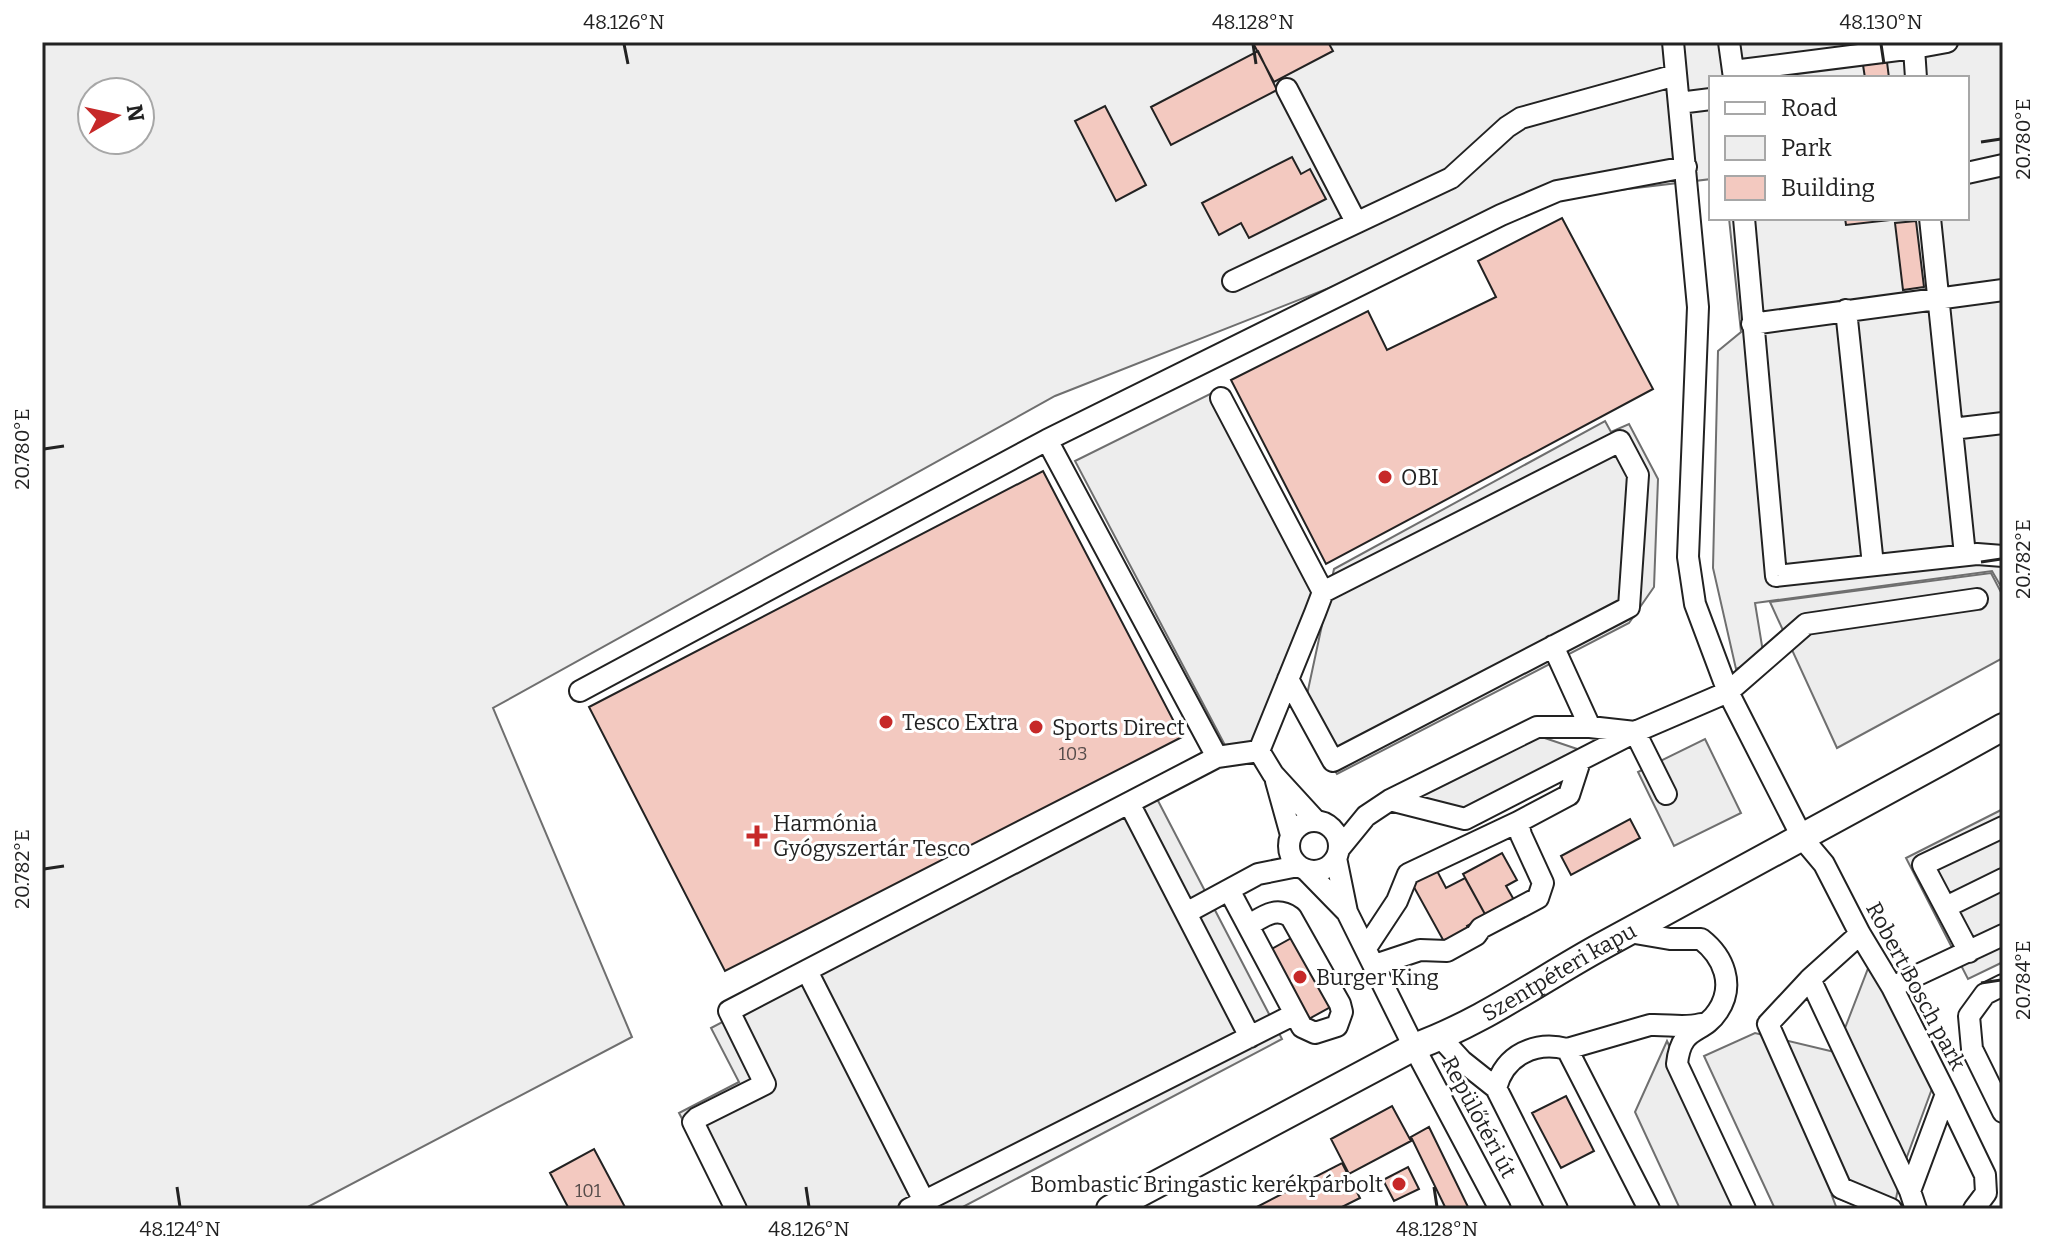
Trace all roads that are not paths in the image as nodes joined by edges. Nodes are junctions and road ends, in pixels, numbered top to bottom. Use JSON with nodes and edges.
{"nodes":[{"id":1,"x":1673,"y":42,"type":"edge"},
{"id":2,"x":1729,"y":42,"type":"edge"},
{"id":3,"x":1947,"y":42,"type":"edge"},
{"id":4,"x":1913,"y":45,"type":"edge"},
{"id":5,"x":1733,"y":74,"type":"edge"},
{"id":6,"x":1676,"y":75,"type":"junction"},
{"id":7,"x":1916,"y":76,"type":"edge"},
{"id":8,"x":1287,"y":89,"type":"dead end"},
{"id":9,"x":1709,"y":99,"type":"edge"},
{"id":10,"x":1679,"y":103,"type":"junction"},
{"id":11,"x":2003,"y":165,"type":"edge"},
{"id":12,"x":1686,"y":167,"type":"junction"},
{"id":13,"x":1969,"y":173,"type":"edge"},
{"id":14,"x":1744,"y":220,"type":"edge"},
{"id":15,"x":1930,"y":220,"type":"edge"},
{"id":16,"x":1356,"y":222,"type":"junction"},
{"id":17,"x":1233,"y":281,"type":"dead end"},
{"id":18,"x":2003,"y":290,"type":"edge"},
{"id":19,"x":1938,"y":298,"type":"junction"},
{"id":20,"x":1846,"y":310,"type":"junction"},
{"id":21,"x":1752,"y":324,"type":"junction"},
{"id":22,"x":1221,"y":398,"type":"dead end"},
{"id":23,"x":2003,"y":423,"type":"edge"},
{"id":24,"x":1952,"y":429,"type":"junction"},
{"id":25,"x":1047,"y":440,"type":"junction"},
{"id":26,"x":1965,"y":555,"type":"junction"},
{"id":27,"x":2003,"y":556,"type":"edge"},
{"id":28,"x":1873,"y":565,"type":"junction"},
{"id":29,"x":1323,"y":592,"type":"junction"},
{"id":30,"x":1977,"y":599,"type":"dead end"},
{"id":31,"x":1553,"y":646,"type":"junction"},
{"id":32,"x":1288,"y":679,"type":"junction"},
{"id":33,"x":580,"y":691,"type":"dead end"},
{"id":34,"x":1728,"y":692,"type":"junction"},
{"id":35,"x":1590,"y":727,"type":"junction"},
{"id":36,"x":2003,"y":727,"type":"edge"},
{"id":37,"x":1635,"y":732,"type":"junction"},
{"id":38,"x":1259,"y":751,"type":"junction"},
{"id":39,"x":1217,"y":757,"type":"junction"},
{"id":40,"x":1580,"y":761,"type":"junction"},
{"id":41,"x":1273,"y":774,"type":"junction"},
{"id":42,"x":1666,"y":794,"type":"dead end"},
{"id":43,"x":1390,"y":800,"type":"junction"},
{"id":44,"x":1129,"y":803,"type":"junction"},
{"id":45,"x":1366,"y":816,"type":"junction"},
{"id":46,"x":1318,"y":822,"type":"junction"},
{"id":47,"x":1518,"y":822,"type":"junction"},
{"id":48,"x":2003,"y":827,"type":"edge"},
{"id":49,"x":1803,"y":839,"type":"junction"},
{"id":50,"x":1290,"y":840,"type":"junction"},
{"id":51,"x":1337,"y":854,"type":"junction"},
{"id":52,"x":1302,"y":868,"type":"junction"},
{"id":53,"x":1258,"y":874,"type":"junction"},
{"id":54,"x":2003,"y":879,"type":"edge"},
{"id":55,"x":1229,"y":890,"type":"junction"},
{"id":56,"x":1946,"y":907,"type":"junction"},
{"id":57,"x":1347,"y":912,"type":"junction"},
{"id":58,"x":1186,"y":913,"type":"junction"},
{"id":59,"x":1249,"y":925,"type":"junction"},
{"id":60,"x":1629,"y":932,"type":"junction"},
{"id":61,"x":1860,"y":934,"type":"junction"},
{"id":62,"x":2003,"y":935,"type":"edge"},
{"id":63,"x":1969,"y":952,"type":"junction"},
{"id":64,"x":1370,"y":957,"type":"junction"},
{"id":65,"x":807,"y":971,"type":"junction"},
{"id":66,"x":1810,"y":979,"type":"junction"},
{"id":67,"x":2003,"y":985,"type":"edge"},
{"id":68,"x":1892,"y":987,"type":"junction"},
{"id":69,"x":1295,"y":1014,"type":"junction"},
{"id":70,"x":1705,"y":1023,"type":"junction"},
{"id":71,"x":1250,"y":1037,"type":"junction"},
{"id":72,"x":1441,"y":1038,"type":"junction"},
{"id":73,"x":1414,"y":1047,"type":"junction"},
{"id":74,"x":1567,"y":1049,"type":"junction"},
{"id":75,"x":1496,"y":1088,"type":"junction"},
{"id":76,"x":1946,"y":1094,"type":"junction"},
{"id":77,"x":2003,"y":1112,"type":"edge"},
{"id":78,"x":1913,"y":1200,"type":"edge"},
{"id":79,"x":916,"y":1205,"type":"edge"},
{"id":80,"x":736,"y":1209,"type":"edge"},
{"id":81,"x":1110,"y":1209,"type":"edge"},
{"id":82,"x":1500,"y":1209,"type":"edge"},
{"id":83,"x":1557,"y":1209,"type":"edge"},
{"id":84,"x":1649,"y":1209,"type":"edge"},
{"id":85,"x":1745,"y":1209,"type":"edge"},
{"id":86,"x":1891,"y":1209,"type":"edge"},
{"id":87,"x":1974,"y":1209,"type":"edge"}],
"edges":[{"from":1,"to":6,"type":"street","name":"Robert Bosch park"},
{"from":2,"to":5,"type":"street"},
{"from":3,"to":4,"type":"street"},
{"from":4,"to":5,"type":"street"},
{"from":4,"to":7,"type":"street"},
{"from":6,"to":10,"type":"street","name":"Robert Bosch park"},
{"from":6,"to":16,"type":"street"},
{"from":8,"to":16,"type":"street"},
{"from":9,"to":10,"type":"street"},
{"from":10,"to":12,"type":"street","name":"Robert Bosch park"},
{"from":11,"to":13,"type":"street"},
{"from":12,"to":25,"type":"street"},
{"from":12,"to":34,"type":"street","name":"Robert Bosch park"},
{"from":14,"to":21,"type":"street"},
{"from":15,"to":19,"type":"street"},
{"from":16,"to":17,"type":"street"},
{"from":18,"to":19,"type":"street"},
{"from":19,"to":20,"type":"street"},
{"from":19,"to":24,"type":"street"},
{"from":20,"to":21,"type":"street"},
{"from":20,"to":28,"type":"street"},
{"from":21,"to":28,"type":"street"},
{"from":22,"to":29,"type":"street"},
{"from":23,"to":24,"type":"street"},
{"from":24,"to":26,"type":"street"},
{"from":25,"to":33,"type":"street"},
{"from":25,"to":39,"type":"street"},
{"from":26,"to":27,"type":"street"},
{"from":26,"to":28,"type":"street"},
{"from":29,"to":31,"type":"street"},
{"from":29,"to":32,"type":"street"},
{"from":30,"to":34,"type":"street"},
{"from":31,"to":32,"type":"street"},
{"from":31,"to":35,"type":"street"},
{"from":32,"to":38,"type":"street"},
{"from":34,"to":37,"type":"street"},
{"from":34,"to":49,"type":"street","name":"Robert Bosch park"},
{"from":35,"to":37,"type":"street"},
{"from":35,"to":43,"type":"street"},
{"from":36,"to":49,"type":"main road","name":"Szentpéteri kapu"},
{"from":37,"to":40,"type":"street"},
{"from":37,"to":42,"type":"street"},
{"from":38,"to":39,"type":"street"},
{"from":38,"to":41,"type":"street"},
{"from":39,"to":44,"type":"street"},
{"from":40,"to":43,"type":"street"},
{"from":40,"to":47,"type":"street"},
{"from":41,"to":46,"type":"street"},
{"from":41,"to":50,"type":"street"},
{"from":43,"to":45,"type":"street"},
{"from":44,"to":58,"type":"street"},
{"from":44,"to":65,"type":"street"},
{"from":45,"to":46,"type":"street"},
{"from":45,"to":51,"type":"street"},
{"from":46,"to":50,"type":"street"},
{"from":46,"to":51,"type":"street"},
{"from":47,"to":64,"type":"street"},
{"from":47,"to":64,"type":"street"},
{"from":48,"to":56,"type":"street"},
{"from":49,"to":60,"type":"main road","name":"Szentpéteri kapu"},
{"from":49,"to":61,"type":"street","name":"Robert Bosch park"},
{"from":50,"to":52,"type":"street"},
{"from":50,"to":53,"type":"street"},
{"from":51,"to":52,"type":"street"},
{"from":51,"to":57,"type":"street"},
{"from":52,"to":53,"type":"street"},
{"from":52,"to":57,"type":"street"},
{"from":53,"to":55,"type":"street"},
{"from":54,"to":56,"type":"street"},
{"from":55,"to":58,"type":"street"},
{"from":55,"to":59,"type":"street"},
{"from":56,"to":63,"type":"street"},
{"from":57,"to":64,"type":"street","name":"Repülőtéri út"},
{"from":58,"to":71,"type":"street"},
{"from":59,"to":69,"type":"street"},
{"from":59,"to":69,"type":"street"},
{"from":60,"to":70,"type":"street"},
{"from":60,"to":72,"type":"main road","name":"Szentpéteri kapu"},
{"from":61,"to":66,"type":"street"},
{"from":61,"to":68,"type":"street","name":"Robert Bosch park"},
{"from":62,"to":63,"type":"street"},
{"from":63,"to":68,"type":"street"},
{"from":64,"to":73,"type":"street","name":"Repülőtéri út"},
{"from":65,"to":79,"type":"street"},
{"from":65,"to":80,"type":"street"},
{"from":66,"to":78,"type":"street"},
{"from":66,"to":86,"type":"street"},
{"from":67,"to":77,"type":"street"},
{"from":68,"to":76,"type":"street","name":"Robert Bosch park"},
{"from":69,"to":71,"type":"street"},
{"from":70,"to":74,"type":"street"},
{"from":70,"to":85,"type":"street"},
{"from":71,"to":79,"type":"street"},
{"from":72,"to":73,"type":"main road","name":"Szentpéteri kapu"},
{"from":72,"to":75,"type":"street"},
{"from":73,"to":81,"type":"main road","name":"Szentpéteri kapu"},
{"from":73,"to":82,"type":"street","name":"Repülőtéri út"},
{"from":74,"to":75,"type":"street"},
{"from":74,"to":84,"type":"street"},
{"from":75,"to":83,"type":"street"},
{"from":76,"to":78,"type":"street","name":"Robert Bosch park"},
{"from":76,"to":87,"type":"street"}]}
